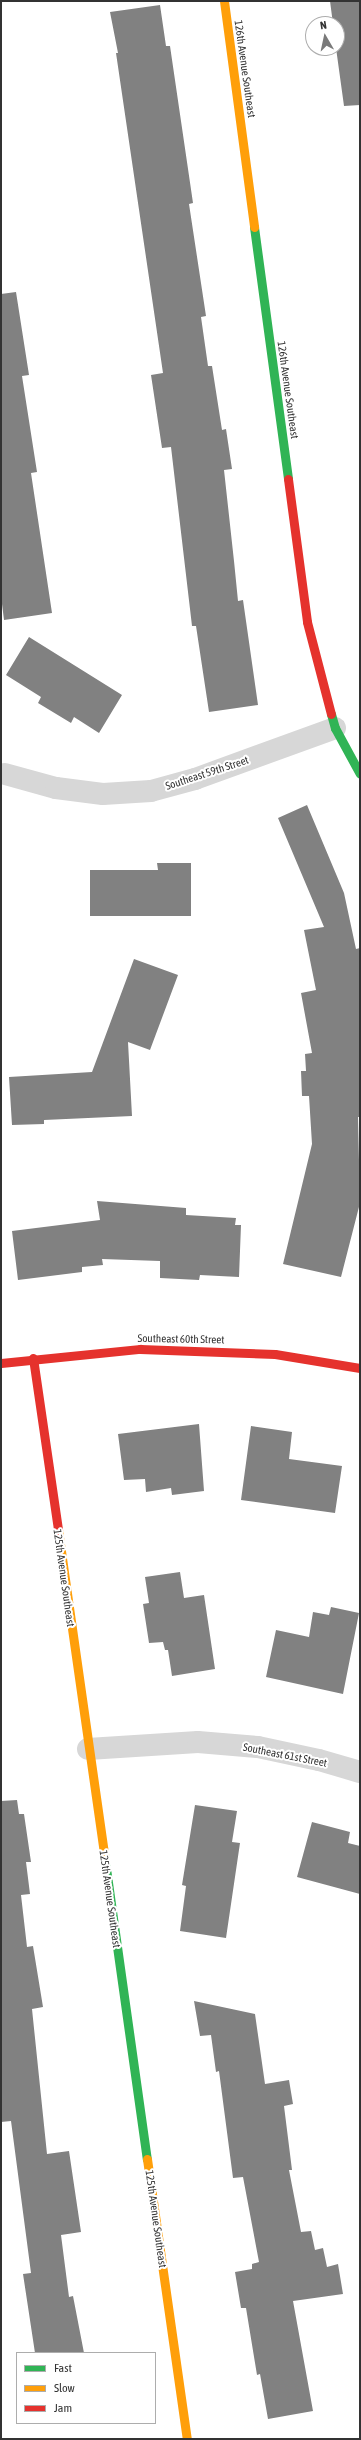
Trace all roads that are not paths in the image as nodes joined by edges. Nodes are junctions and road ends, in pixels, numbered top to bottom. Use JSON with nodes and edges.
{"nodes":[{"id":1,"x":224,"y":1,"type":"edge"},
{"id":2,"x":335,"y":728,"type":"junction"},
{"id":3,"x":360,"y":774,"type":"edge"},
{"id":4,"x":2,"y":775,"type":"edge"},
{"id":5,"x":33,"y":1358,"type":"junction"},
{"id":6,"x":1,"y":1363,"type":"edge"},
{"id":7,"x":360,"y":1368,"type":"edge"},
{"id":8,"x":88,"y":1749,"type":"junction"},
{"id":9,"x":360,"y":1772,"type":"edge"},
{"id":10,"x":188,"y":2439,"type":"edge"}],
"edges":[{"from":1,"to":2,"type":"street","name":"126th Avenue Southeast"},
{"from":2,"to":3,"type":"street","name":"126th Avenue Southeast"},
{"from":2,"to":4,"type":"street","name":"Southeast 59th Street"},
{"from":5,"to":6,"type":"street","name":"Southeast 60th Street"},
{"from":5,"to":7,"type":"street","name":"Southeast 60th Street"},
{"from":5,"to":8,"type":"street","name":"125th Avenue Southeast"},
{"from":8,"to":9,"type":"street","name":"Southeast 61st Street"},
{"from":8,"to":10,"type":"street","name":"125th Avenue Southeast"}]}
